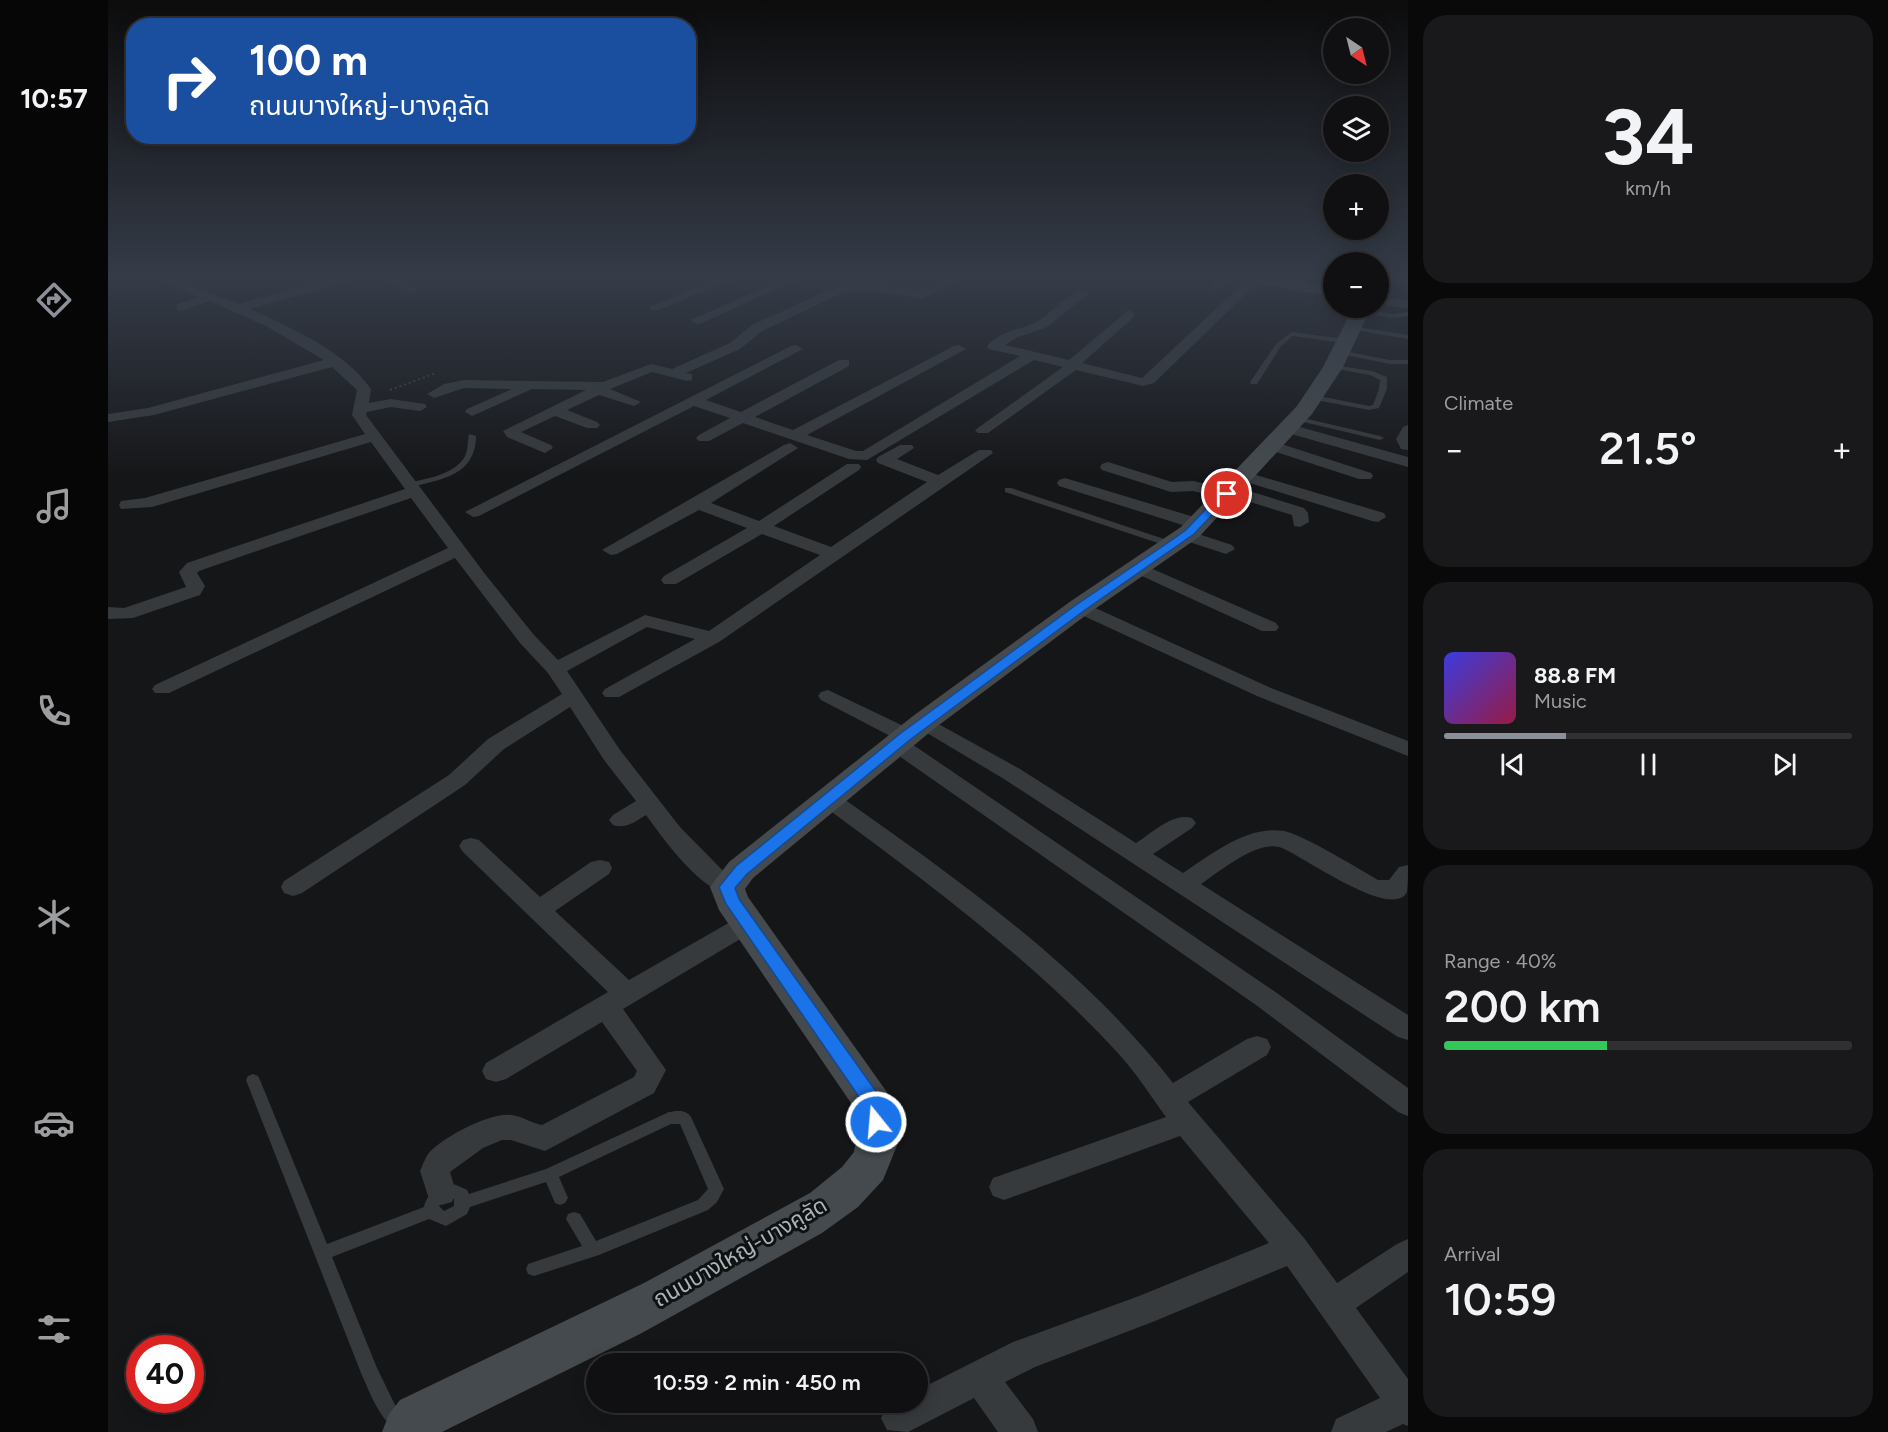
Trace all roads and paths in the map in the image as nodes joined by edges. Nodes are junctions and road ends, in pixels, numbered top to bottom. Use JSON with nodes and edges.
{"nodes":[{"id":1,"x":306,"y":345,"type":"edge"},
{"id":2,"x":736,"y":345,"type":"edge"},
{"id":3,"x":996,"y":345,"type":"edge"},
{"id":4,"x":1094,"y":345,"type":"edge"},
{"id":5,"x":1186,"y":345,"type":"edge"},
{"id":6,"x":1278,"y":345,"type":"edge"},
{"id":7,"x":1341,"y":345,"type":"edge"},
{"id":8,"x":1354,"y":345,"type":"edge"},
{"id":9,"x":1364,"y":345,"type":"edge"},
{"id":10,"x":796,"y":349,"type":"dead end"},
{"id":11,"x":959,"y":349,"type":"dead end"},
{"id":12,"x":1030,"y":356,"type":"junction"},
{"id":13,"x":334,"y":362,"type":"junction"},
{"id":14,"x":1408,"y":362,"type":"edge"},
{"id":15,"x":844,"y":363,"type":"dead end"},
{"id":16,"x":1070,"y":366,"type":"junction"},
{"id":17,"x":436,"y":373,"type":"dead end"},
{"id":18,"x":1254,"y":382,"type":"dead end"},
{"id":19,"x":534,"y":385,"type":"junction"},
{"id":20,"x":602,"y":388,"type":"junction"},
{"id":21,"x":434,"y":394,"type":"dead end"},
{"id":22,"x":694,"y":400,"type":"junction"},
{"id":23,"x":634,"y":402,"type":"dead end"},
{"id":24,"x":362,"y":405,"type":"junction"},
{"id":25,"x":420,"y":407,"type":"dead end"},
{"id":26,"x":555,"y":411,"type":"junction"},
{"id":27,"x":472,"y":412,"type":"dead end"},
{"id":28,"x":743,"y":417,"type":"junction"},
{"id":29,"x":108,"y":418,"type":"edge"},
{"id":30,"x":1293,"y":422,"type":"junction"},
{"id":31,"x":591,"y":426,"type":"dead end"},
{"id":32,"x":983,"y":430,"type":"dead end"},
{"id":33,"x":1408,"y":430,"type":"edge"},
{"id":34,"x":931,"y":433,"type":"dead end"},
{"id":35,"x":375,"y":436,"type":"junction"},
{"id":36,"x":472,"y":436,"type":"dead end"},
{"id":37,"x":704,"y":438,"type":"dead end"},
{"id":38,"x":1380,"y":438,"type":"dead end"},
{"id":39,"x":793,"y":441,"type":"junction"},
{"id":40,"x":545,"y":448,"type":"dead end"},
{"id":41,"x":985,"y":453,"type":"dead end"},
{"id":42,"x":1404,"y":453,"type":"edge"},
{"id":43,"x":854,"y":467,"type":"dead end"},
{"id":44,"x":1108,"y":467,"type":"dead end"},
{"id":45,"x":1365,"y":476,"type":"dead end"},
{"id":46,"x":939,"y":481,"type":"junction"},
{"id":47,"x":1065,"y":483,"type":"dead end"},
{"id":48,"x":1233,"y":486,"type":"junction"},
{"id":49,"x":412,"y":488,"type":"junction"},
{"id":50,"x":1008,"y":490,"type":"dead end"},
{"id":51,"x":699,"y":504,"type":"junction"},
{"id":52,"x":127,"y":505,"type":"dead end"},
{"id":53,"x":473,"y":512,"type":"dead end"},
{"id":54,"x":1378,"y":518,"type":"dead end"},
{"id":55,"x":1300,"y":522,"type":"dead end"},
{"id":56,"x":761,"y":527,"type":"junction"},
{"id":57,"x":1186,"y":534,"type":"junction"},
{"id":58,"x":459,"y":549,"type":"junction"},
{"id":59,"x":1226,"y":549,"type":"dead end"},
{"id":60,"x":611,"y":550,"type":"dead end"},
{"id":61,"x":833,"y":554,"type":"junction"},
{"id":62,"x":1139,"y":568,"type":"junction"},
{"id":63,"x":670,"y":580,"type":"dead end"},
{"id":64,"x":1080,"y":607,"type":"junction"},
{"id":65,"x":108,"y":613,"type":"edge"},
{"id":66,"x":1269,"y":627,"type":"dead end"},
{"id":67,"x":712,"y":638,"type":"junction"},
{"id":68,"x":556,"y":669,"type":"junction"},
{"id":69,"x":162,"y":689,"type":"dead end"},
{"id":70,"x":612,"y":693,"type":"dead end"},
{"id":71,"x":573,"y":696,"type":"junction"},
{"id":72,"x":828,"y":696,"type":"dead end"},
{"id":73,"x":909,"y":734,"type":"junction"},
{"id":74,"x":1408,"y":749,"type":"edge"},
{"id":75,"x":829,"y":799,"type":"junction"},
{"id":76,"x":650,"y":803,"type":"junction"},
{"id":77,"x":621,"y":820,"type":"dead end"},
{"id":78,"x":1184,"y":823,"type":"dead end"},
{"id":79,"x":471,"y":846,"type":"dead end"},
{"id":80,"x":1136,"y":854,"type":"junction"},
{"id":81,"x":600,"y":868,"type":"dead end"},
{"id":82,"x":1408,"y":873,"type":"edge"},
{"id":83,"x":1184,"y":884,"type":"junction"},
{"id":84,"x":293,"y":887,"type":"dead end"},
{"id":85,"x":727,"y":887,"type":"junction"},
{"id":86,"x":538,"y":910,"type":"junction"},
{"id":87,"x":748,"y":922,"type":"junction"},
{"id":88,"x":617,"y":1000,"type":"junction"},
{"id":89,"x":1408,"y":1029,"type":"edge"},
{"id":90,"x":1257,"y":1047,"type":"dead end"},
{"id":91,"x":496,"y":1071,"type":"dead end"},
{"id":92,"x":253,"y":1080,"type":"dead end"},
{"id":93,"x":1408,"y":1104,"type":"edge"},
{"id":94,"x":1179,"y":1110,"type":"junction"},
{"id":95,"x":550,"y":1174,"type":"junction"},
{"id":96,"x":1004,"y":1187,"type":"dead end"},
{"id":97,"x":560,"y":1197,"type":"dead end"},
{"id":98,"x":446,"y":1202,"type":"junction"},
{"id":99,"x":574,"y":1219,"type":"dead end"},
{"id":100,"x":1293,"y":1248,"type":"junction"},
{"id":101,"x":593,"y":1250,"type":"junction"},
{"id":102,"x":323,"y":1253,"type":"junction"},
{"id":103,"x":1408,"y":1254,"type":"edge"},
{"id":104,"x":534,"y":1269,"type":"dead end"},
{"id":105,"x":1332,"y":1305,"type":"junction"},
{"id":106,"x":980,"y":1377,"type":"junction"},
{"id":107,"x":1406,"y":1406,"type":"edge"},
{"id":108,"x":899,"y":1418,"type":"dead end"},
{"id":109,"x":407,"y":1431,"type":"edge"},
{"id":110,"x":1020,"y":1432,"type":"edge"},
{"id":111,"x":1349,"y":1432,"type":"edge"}],
"edges":[{"from":1,"to":13,"type":"street"},
{"from":2,"to":20,"type":"street"},
{"from":3,"to":12,"type":"street"},
{"from":4,"to":16,"type":"street"},
{"from":5,"to":16,"type":"street"},
{"from":6,"to":18,"type":"lane"},
{"from":7,"to":30,"type":"street"},
{"from":8,"to":30,"type":"lane"},
{"from":9,"to":14,"type":"lane"},
{"from":10,"to":22,"type":"street"},
{"from":11,"to":39,"type":"street"},
{"from":12,"to":16,"type":"street"},
{"from":12,"to":39,"type":"street"},
{"from":13,"to":24,"type":"street"},
{"from":13,"to":29,"type":"street"},
{"from":15,"to":28,"type":"street"},
{"from":16,"to":32,"type":"street"},
{"from":17,"to":24,"type":"path"},
{"from":19,"to":20,"type":"street"},
{"from":19,"to":21,"type":"street"},
{"from":19,"to":27,"type":"street"},
{"from":20,"to":23,"type":"street"},
{"from":20,"to":26,"type":"street"},
{"from":22,"to":28,"type":"street"},
{"from":22,"to":53,"type":"street"},
{"from":24,"to":25,"type":"street"},
{"from":24,"to":35,"type":"street"},
{"from":26,"to":31,"type":"street"},
{"from":26,"to":40,"type":"street"},
{"from":28,"to":37,"type":"street"},
{"from":28,"to":39,"type":"street"},
{"from":30,"to":38,"type":"lane"},
{"from":30,"to":42,"type":"street"},
{"from":30,"to":45,"type":"street"},
{"from":30,"to":48,"type":"street"},
{"from":33,"to":42,"type":"street"},
{"from":34,"to":46,"type":"street"},
{"from":35,"to":49,"type":"street"},
{"from":35,"to":52,"type":"street"},
{"from":36,"to":49,"type":"lane"},
{"from":39,"to":51,"type":"street"},
{"from":41,"to":46,"type":"street"},
{"from":43,"to":56,"type":"street"},
{"from":44,"to":48,"type":"street"},
{"from":46,"to":61,"type":"street"},
{"from":47,"to":57,"type":"street"},
{"from":48,"to":54,"type":"street"},
{"from":48,"to":55,"type":"street"},
{"from":48,"to":57,"type":"street"},
{"from":49,"to":58,"type":"street"},
{"from":49,"to":65,"type":"street"},
{"from":50,"to":57,"type":"lane"},
{"from":51,"to":56,"type":"street"},
{"from":51,"to":60,"type":"street"},
{"from":56,"to":61,"type":"street"},
{"from":56,"to":63,"type":"street"},
{"from":57,"to":59,"type":"street"},
{"from":57,"to":62,"type":"street"},
{"from":58,"to":68,"type":"street"},
{"from":58,"to":69,"type":"street"},
{"from":61,"to":67,"type":"street"},
{"from":62,"to":64,"type":"street"},
{"from":62,"to":66,"type":"street"},
{"from":64,"to":73,"type":"street"},
{"from":64,"to":74,"type":"street"},
{"from":67,"to":68,"type":"street"},
{"from":67,"to":70,"type":"street"},
{"from":68,"to":71,"type":"street"},
{"from":71,"to":76,"type":"street"},
{"from":71,"to":84,"type":"street"},
{"from":72,"to":73,"type":"street"},
{"from":73,"to":75,"type":"street"},
{"from":73,"to":80,"type":"street"},
{"from":73,"to":93,"type":"street"},
{"from":75,"to":85,"type":"street"},
{"from":75,"to":94,"type":"street"},
{"from":76,"to":77,"type":"street"},
{"from":76,"to":85,"type":"street"},
{"from":78,"to":80,"type":"street"},
{"from":79,"to":86,"type":"street"},
{"from":80,"to":83,"type":"street"},
{"from":81,"to":86,"type":"street"},
{"from":82,"to":83,"type":"street"},
{"from":83,"to":89,"type":"street"},
{"from":85,"to":87,"type":"street","name":"ถนนบางใหญ่-บางคูลัด"},
{"from":86,"to":88,"type":"street"},
{"from":87,"to":88,"type":"street"},
{"from":87,"to":109,"type":"street","name":"ถนนบางใหญ่-บางคูลัด"},
{"from":88,"to":91,"type":"street"},
{"from":88,"to":98,"type":"street"},
{"from":90,"to":94,"type":"street"},
{"from":92,"to":102,"type":"lane"},
{"from":94,"to":96,"type":"street"},
{"from":94,"to":100,"type":"street"},
{"from":95,"to":97,"type":"lane"},
{"from":95,"to":98,"type":"lane"},
{"from":95,"to":101,"type":"lane"},
{"from":98,"to":102,"type":"lane"},
{"from":99,"to":101,"type":"lane"},
{"from":100,"to":105,"type":"street"},
{"from":100,"to":106,"type":"street"},
{"from":101,"to":104,"type":"lane"},
{"from":102,"to":109,"type":"lane"},
{"from":103,"to":105,"type":"street"},
{"from":105,"to":107,"type":"street"},
{"from":106,"to":108,"type":"street"},
{"from":106,"to":110,"type":"street"},
{"from":107,"to":111,"type":"street"}]}
